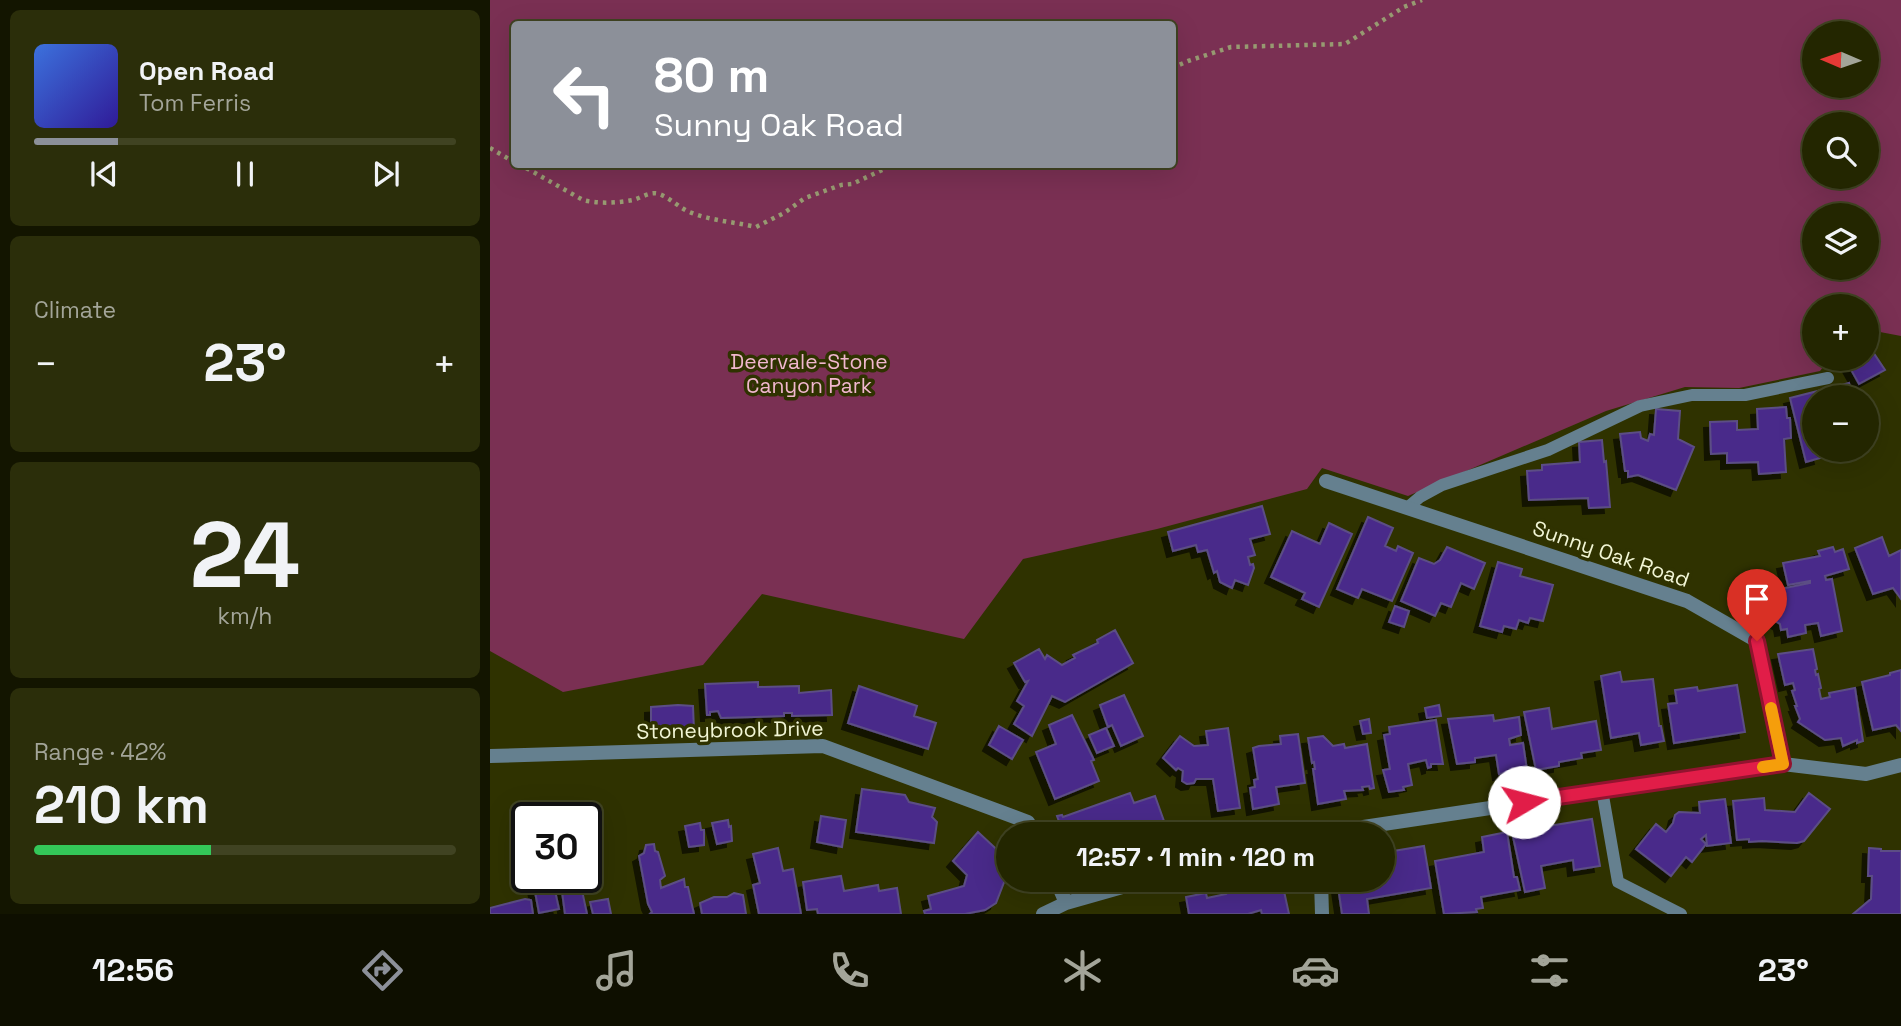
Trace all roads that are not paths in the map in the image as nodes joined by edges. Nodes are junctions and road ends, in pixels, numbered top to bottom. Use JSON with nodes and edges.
{"nodes":[{"id":1,"x":1829,"y":378,"type":"dead end"},
{"id":2,"x":1326,"y":481,"type":"dead end"},
{"id":3,"x":1407,"y":508,"type":"junction"},
{"id":4,"x":490,"y":756,"type":"edge"},
{"id":5,"x":1783,"y":764,"type":"junction"},
{"id":6,"x":1901,"y":765,"type":"edge"},
{"id":7,"x":1602,"y":790,"type":"junction"},
{"id":8,"x":1028,"y":822,"type":"edge"},
{"id":9,"x":1393,"y":822,"type":"edge"},
{"id":10,"x":1061,"y":892,"type":"edge"},
{"id":11,"x":1105,"y":892,"type":"edge"},
{"id":12,"x":1321,"y":892,"type":"edge"},
{"id":13,"x":1066,"y":903,"type":"junction"},
{"id":14,"x":1043,"y":914,"type":"edge"},
{"id":15,"x":1322,"y":914,"type":"edge"},
{"id":16,"x":1681,"y":914,"type":"edge"}],
"edges":[{"from":1,"to":3,"type":"lane"},
{"from":2,"to":3,"type":"street","name":"Sunny Oak Road"},
{"from":3,"to":5,"type":"street","name":"Sunny Oak Road"},
{"from":4,"to":8,"type":"street","name":"Stoneybrook Drive"},
{"from":5,"to":6,"type":"street"},
{"from":5,"to":7,"type":"street"},
{"from":7,"to":9,"type":"street"},
{"from":7,"to":16,"type":"lane"},
{"from":10,"to":13,"type":"street"},
{"from":11,"to":13,"type":"street"},
{"from":12,"to":15,"type":"street"},
{"from":13,"to":14,"type":"street"}]}
